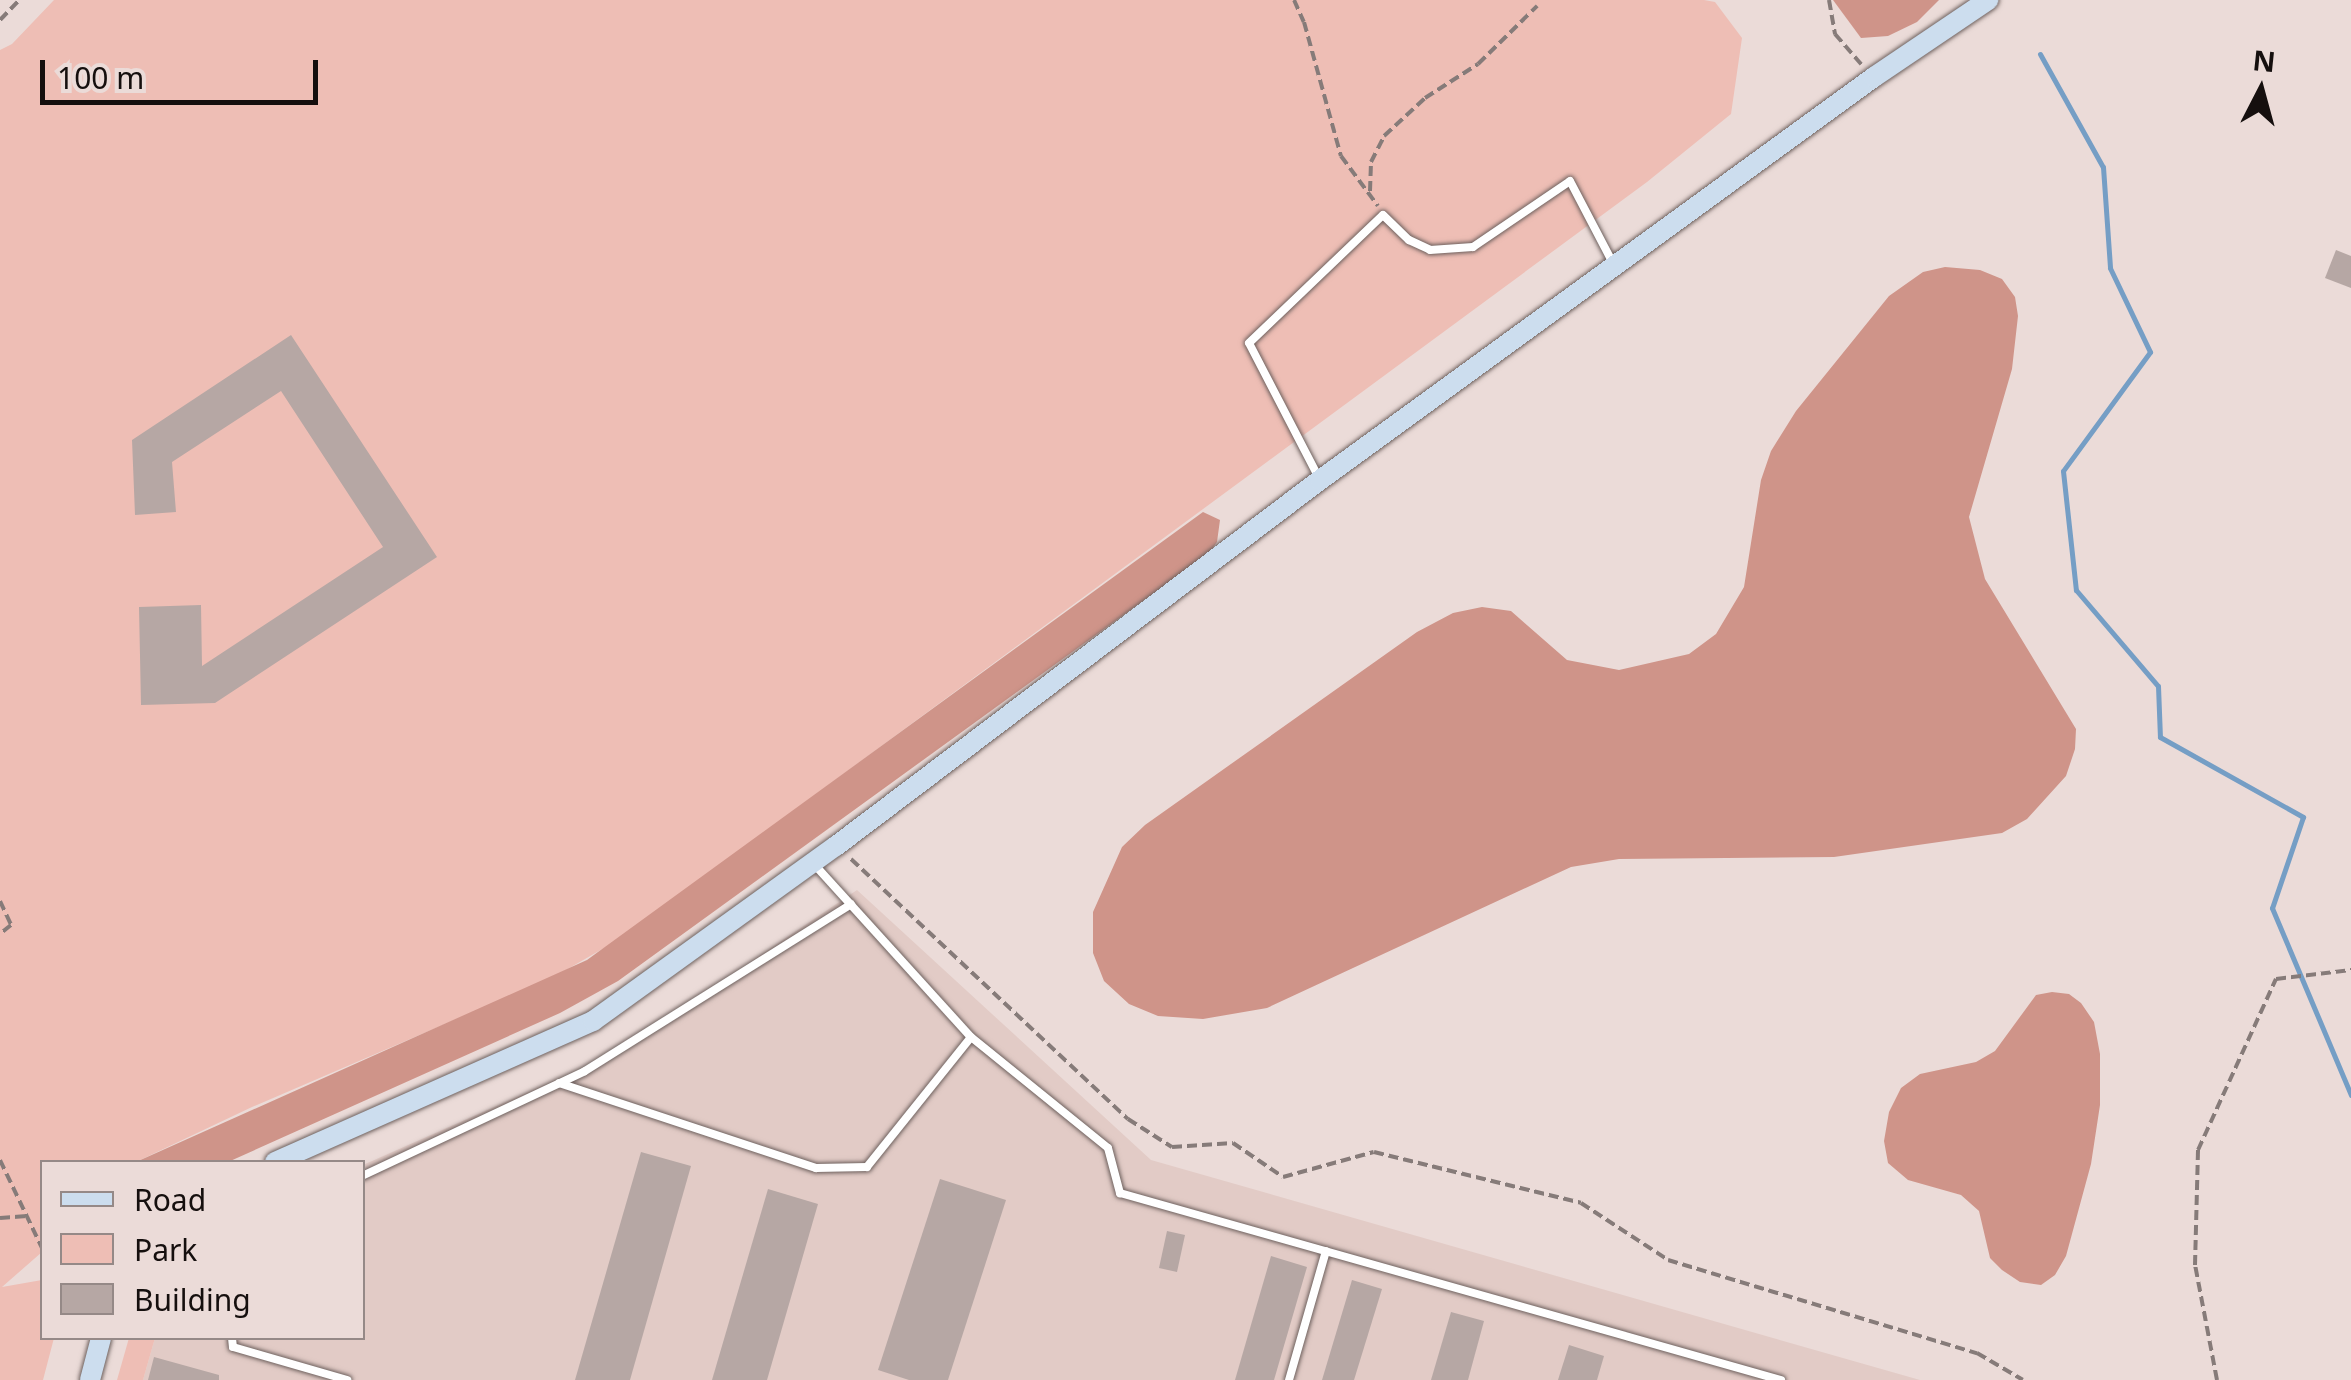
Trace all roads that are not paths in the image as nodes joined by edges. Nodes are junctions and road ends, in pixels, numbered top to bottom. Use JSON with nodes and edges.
{"nodes":[{"id":1,"x":1988,"y":0,"type":"edge"},
{"id":2,"x":1614,"y":266,"type":"junction"},
{"id":3,"x":1320,"y":480,"type":"junction"},
{"id":4,"x":814,"y":863,"type":"junction"},
{"id":5,"x":851,"y":904,"type":"junction"},
{"id":6,"x":971,"y":1036,"type":"junction"},
{"id":7,"x":559,"y":1083,"type":"junction"},
{"id":8,"x":280,"y":1160,"type":"edge"},
{"id":9,"x":365,"y":1175,"type":"edge"},
{"id":10,"x":1326,"y":1252,"type":"junction"},
{"id":11,"x":101,"y":1340,"type":"edge"},
{"id":12,"x":232,"y":1340,"type":"edge"},
{"id":13,"x":90,"y":1380,"type":"edge"},
{"id":14,"x":347,"y":1380,"type":"edge"},
{"id":15,"x":1288,"y":1380,"type":"edge"},
{"id":16,"x":1781,"y":1380,"type":"edge"}],
"edges":[{"from":1,"to":2,"type":"street"},
{"from":2,"to":3,"type":"street"},
{"from":2,"to":3,"type":"lane"},
{"from":3,"to":4,"type":"street"},
{"from":4,"to":5,"type":"lane"},
{"from":4,"to":8,"type":"street"},
{"from":5,"to":6,"type":"lane"},
{"from":5,"to":7,"type":"lane"},
{"from":6,"to":7,"type":"lane"},
{"from":6,"to":10,"type":"lane"},
{"from":7,"to":9,"type":"lane"},
{"from":10,"to":15,"type":"lane"},
{"from":10,"to":16,"type":"lane"},
{"from":11,"to":13,"type":"street"},
{"from":12,"to":14,"type":"lane"}]}
